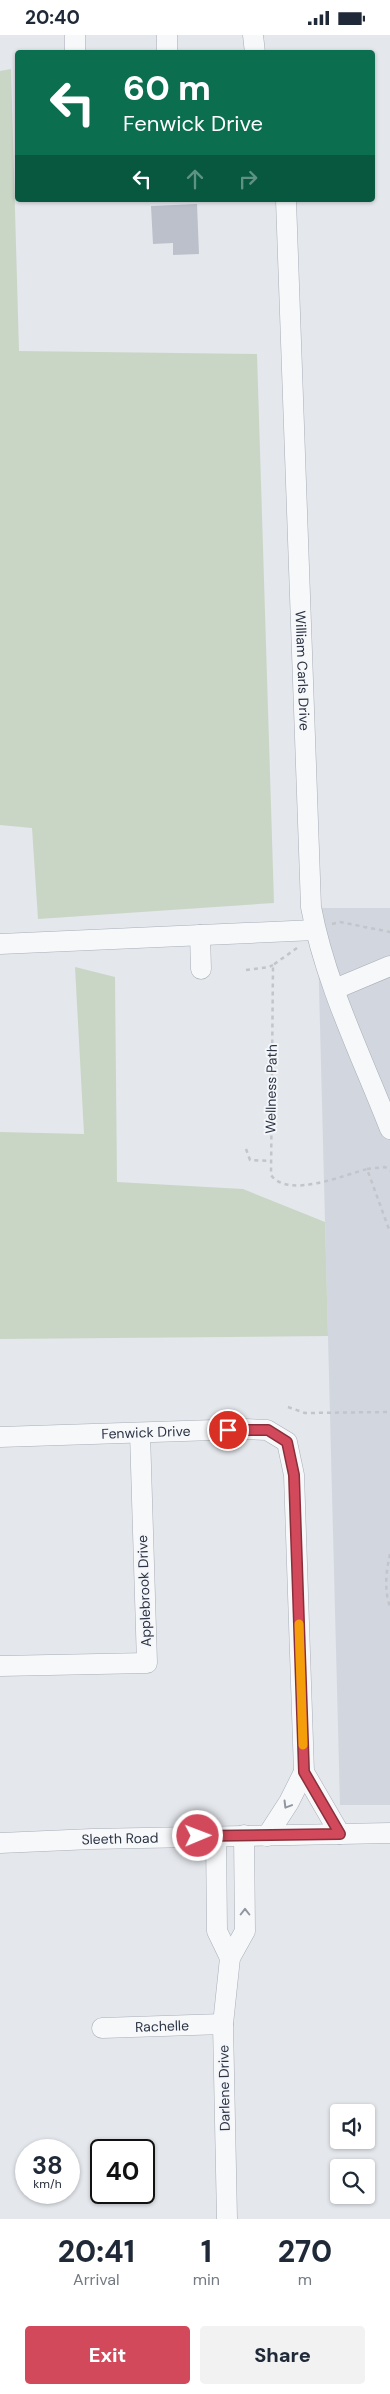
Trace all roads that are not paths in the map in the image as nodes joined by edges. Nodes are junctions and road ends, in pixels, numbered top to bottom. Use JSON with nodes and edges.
{"nodes":[{"id":1,"x":75,"y":35,"type":"edge"},
{"id":2,"x":167,"y":35,"type":"edge"},
{"id":3,"x":253,"y":35,"type":"edge"},
{"id":4,"x":75,"y":50,"type":"edge"},
{"id":5,"x":167,"y":50,"type":"edge"},
{"id":6,"x":255,"y":50,"type":"edge"},
{"id":7,"x":286,"y":202,"type":"edge"},
{"id":8,"x":316,"y":932,"type":"junction"},
{"id":9,"x":200,"y":935,"type":"junction"},
{"id":10,"x":0,"y":944,"type":"edge"},
{"id":11,"x":390,"y":966,"type":"edge"},
{"id":12,"x":201,"y":969,"type":"dead end"},
{"id":13,"x":335,"y":989,"type":"junction"},
{"id":14,"x":390,"y":1129,"type":"edge"},
{"id":15,"x":140,"y":1433,"type":"junction"},
{"id":16,"x":0,"y":1437,"type":"edge"},
{"id":17,"x":0,"y":1666,"type":"edge"},
{"id":18,"x":304,"y":1772,"type":"junction"},
{"id":19,"x":390,"y":1833,"type":"edge"},
{"id":20,"x":340,"y":1834,"type":"junction"},
{"id":21,"x":244,"y":1835,"type":"junction"},
{"id":22,"x":216,"y":1836,"type":"junction"},
{"id":23,"x":267,"y":1836,"type":"junction"},
{"id":24,"x":0,"y":1843,"type":"edge"},
{"id":25,"x":230,"y":1958,"type":"junction"},
{"id":26,"x":223,"y":2025,"type":"junction"},
{"id":27,"x":102,"y":2028,"type":"dead end"},
{"id":28,"x":226,"y":2219,"type":"edge"}],
"edges":[{"from":1,"to":4,"type":"street"},
{"from":2,"to":5,"type":"street"},
{"from":3,"to":6,"type":"street"},
{"from":7,"to":8,"type":"street","name":"William Carls Drive"},
{"from":8,"to":9,"type":"street"},
{"from":8,"to":13,"type":"street","name":"William Carls Drive"},
{"from":9,"to":10,"type":"street"},
{"from":9,"to":12,"type":"street"},
{"from":11,"to":13,"type":"street"},
{"from":13,"to":14,"type":"street","name":"William Carls Drive"},
{"from":15,"to":16,"type":"street","name":"Fenwick Drive"},
{"from":15,"to":17,"type":"street","name":"Applebrook Drive"},
{"from":15,"to":18,"type":"street","name":"Fenwick Drive"},
{"from":18,"to":20,"type":"street","name":"Fenwick Drive"},
{"from":18,"to":23,"type":"street","name":"Fenwick Drive","one_way":true},
{"from":19,"to":20,"type":"street","name":"Sleeth Road"},
{"from":20,"to":23,"type":"street","name":"Sleeth Road"},
{"from":21,"to":22,"type":"street","name":"Sleeth Road"},
{"from":21,"to":23,"type":"street","name":"Sleeth Road"},
{"from":25,"to":21,"type":"street","name":"Darlene Drive","one_way":true},
{"from":22,"to":24,"type":"street","name":"Sleeth Road"},
{"from":22,"to":25,"type":"street","name":"Darlene Drive"},
{"from":25,"to":26,"type":"street","name":"Darlene Drive"},
{"from":26,"to":27,"type":"street","name":"Rachelle"},
{"from":26,"to":28,"type":"street","name":"Darlene Drive"}]}
